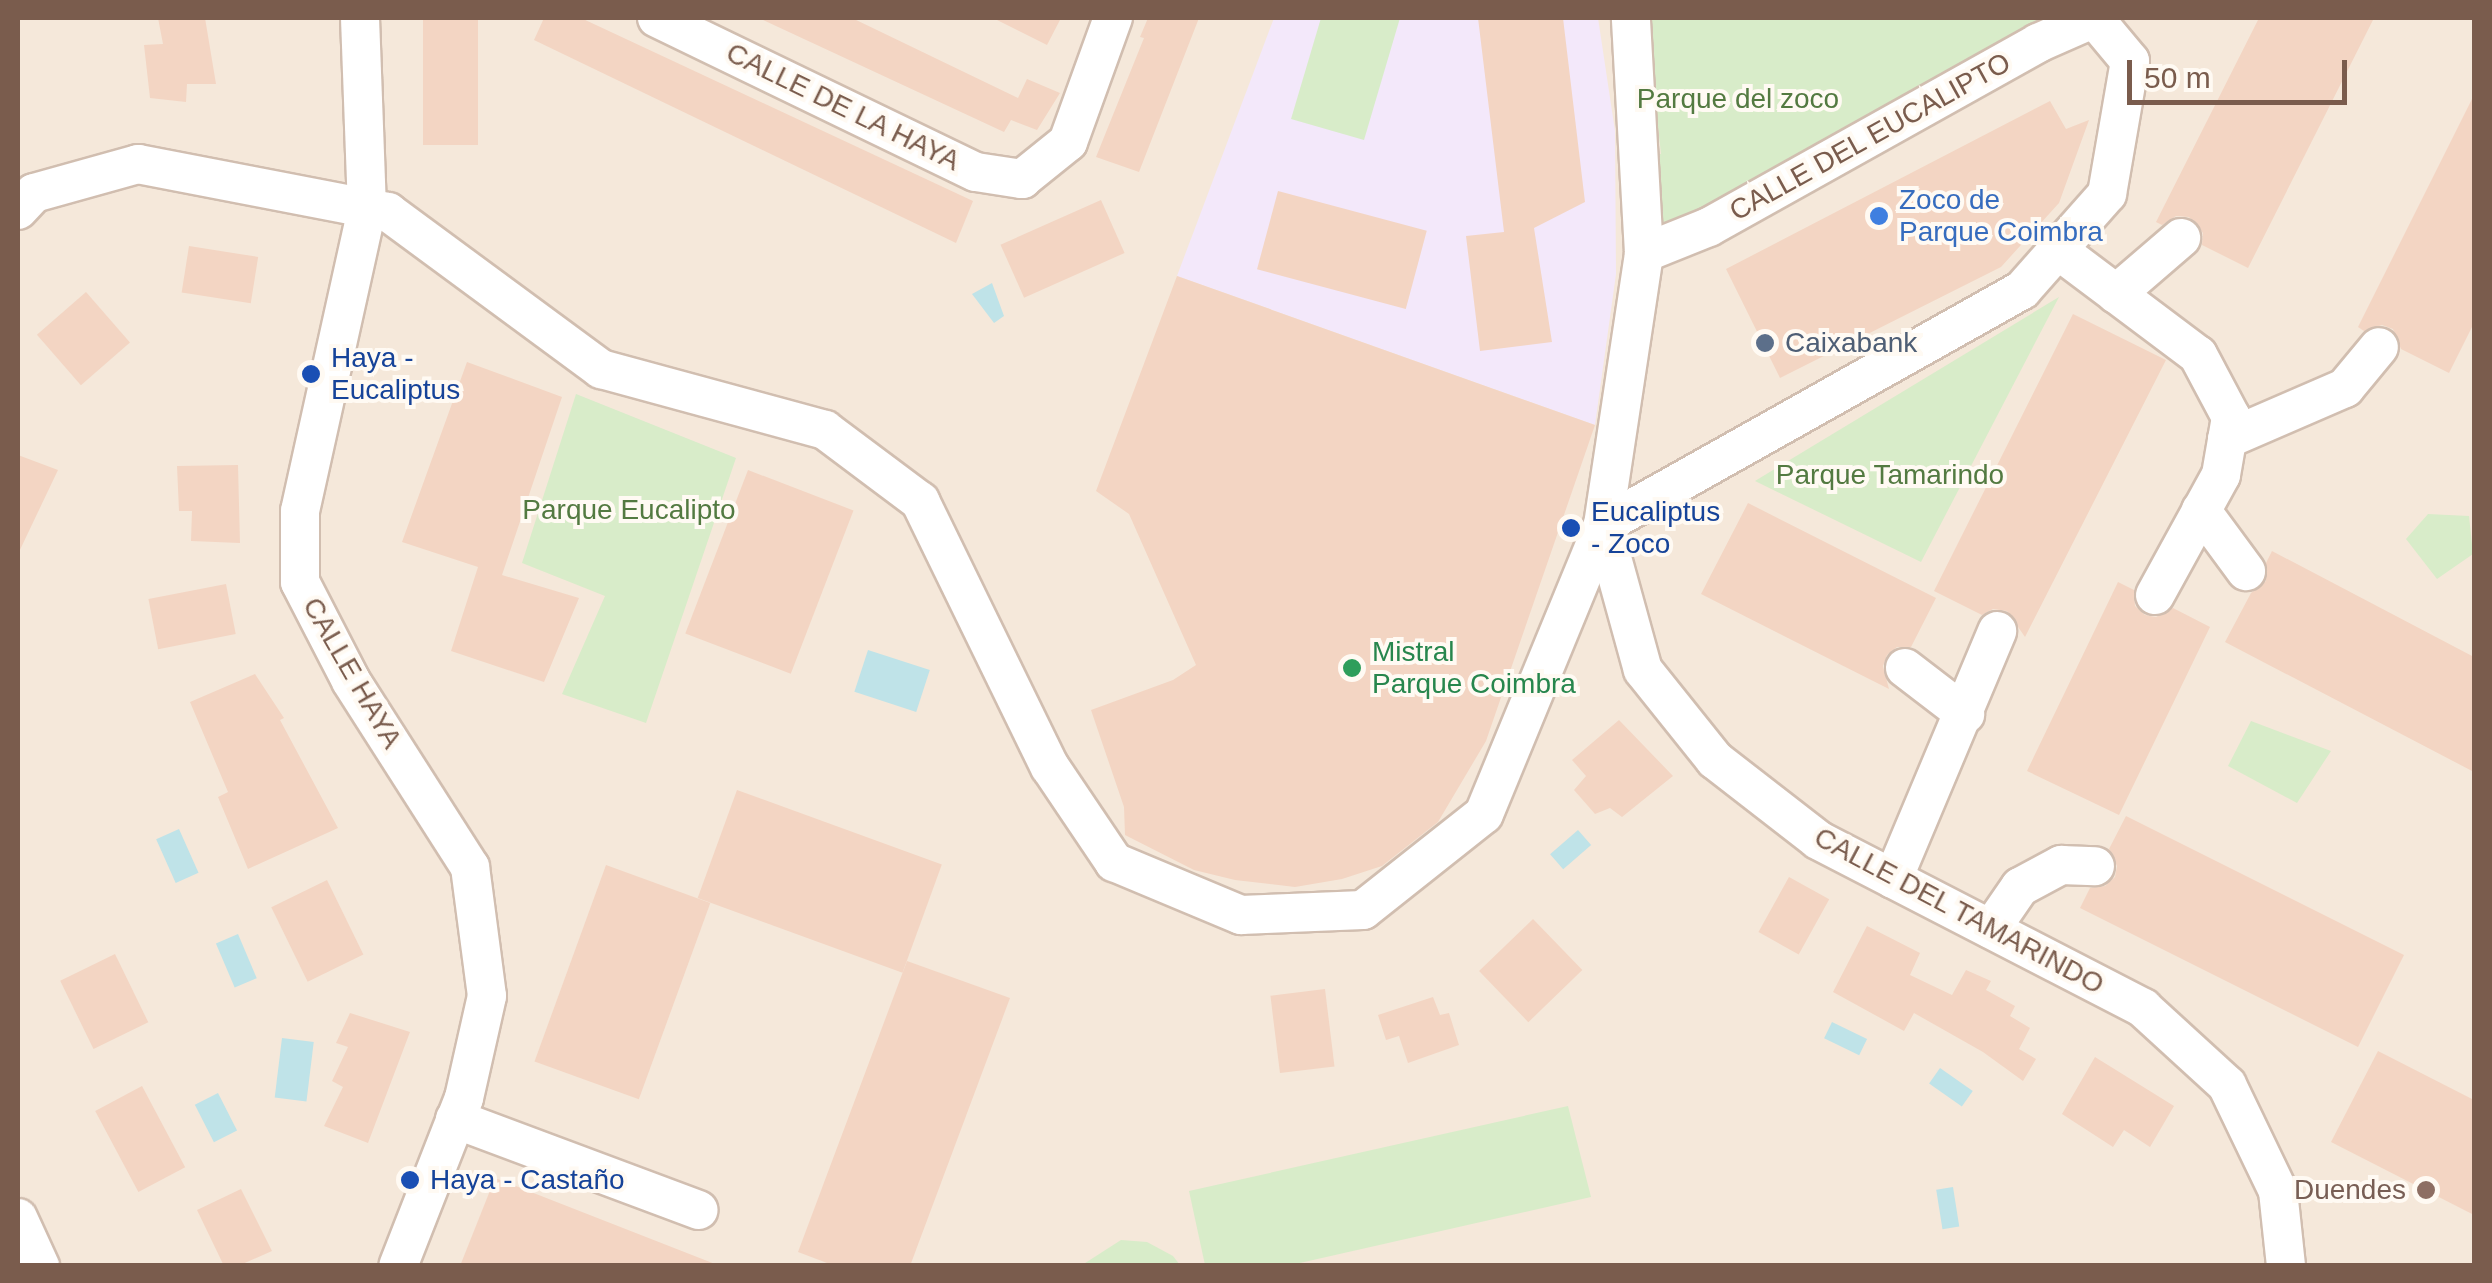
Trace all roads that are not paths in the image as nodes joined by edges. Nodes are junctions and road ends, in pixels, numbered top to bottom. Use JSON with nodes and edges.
{"nodes":[{"id":1,"x":360,"y":18,"type":"edge"},
{"id":2,"x":657,"y":18,"type":"edge"},
{"id":3,"x":1113,"y":18,"type":"edge"},
{"id":4,"x":1631,"y":18,"type":"edge"},
{"id":5,"x":2094,"y":18,"type":"edge"},
{"id":6,"x":367,"y":209,"type":"junction"},
{"id":7,"x":18,"y":210,"type":"edge"},
{"id":8,"x":2181,"y":238,"type":"dead end"},
{"id":9,"x":2058,"y":250,"type":"junction"},
{"id":10,"x":1644,"y":253,"type":"junction"},
{"id":11,"x":2116,"y":294,"type":"junction"},
{"id":12,"x":2378,"y":347,"type":"dead end"},
{"id":13,"x":2227,"y":439,"type":"junction"},
{"id":14,"x":2202,"y":510,"type":"junction"},
{"id":15,"x":1602,"y":525,"type":"junction"},
{"id":16,"x":2246,"y":571,"type":"dead end"},
{"id":17,"x":2155,"y":595,"type":"dead end"},
{"id":18,"x":1997,"y":632,"type":"dead end"},
{"id":19,"x":1905,"y":668,"type":"dead end"},
{"id":20,"x":1965,"y":714,"type":"junction"},
{"id":21,"x":2095,"y":866,"type":"dead end"},
{"id":22,"x":1893,"y":878,"type":"junction"},
{"id":23,"x":1991,"y":929,"type":"junction"},
{"id":24,"x":455,"y":1119,"type":"junction"},
{"id":25,"x":699,"y":1210,"type":"dead end"},
{"id":26,"x":18,"y":1218,"type":"edge"},
{"id":27,"x":40,"y":1266,"type":"edge"},
{"id":28,"x":398,"y":1266,"type":"edge"},
{"id":29,"x":2286,"y":1266,"type":"edge"}],
"edges":[{"from":1,"to":6,"type":"street"},
{"from":2,"to":3,"type":"street","name":"CALLE DE LA HAYA"},
{"from":4,"to":10,"type":"street"},
{"from":5,"to":9,"type":"street"},
{"from":5,"to":10,"type":"street","name":"CALLE DEL EUCALIPTO"},
{"from":6,"to":7,"type":"street"},
{"from":6,"to":15,"type":"street"},
{"from":6,"to":24,"type":"street","name":"CALLE HAYA"},
{"from":8,"to":11,"type":"street"},
{"from":9,"to":11,"type":"street"},
{"from":9,"to":15,"type":"street"},
{"from":10,"to":15,"type":"street"},
{"from":11,"to":13,"type":"street"},
{"from":12,"to":13,"type":"street"},
{"from":13,"to":14,"type":"street"},
{"from":14,"to":16,"type":"street"},
{"from":14,"to":17,"type":"street"},
{"from":15,"to":22,"type":"street","name":"CALLE DEL TAMARINDO"},
{"from":18,"to":20,"type":"street"},
{"from":19,"to":20,"type":"street"},
{"from":20,"to":22,"type":"street"},
{"from":21,"to":23,"type":"street"},
{"from":22,"to":23,"type":"street","name":"CALLE DEL TAMARINDO"},
{"from":23,"to":29,"type":"street","name":"CALLE DEL TAMARINDO"},
{"from":24,"to":25,"type":"street"},
{"from":24,"to":28,"type":"street","name":"CALLE HAYA"},
{"from":26,"to":27,"type":"street"}]}
